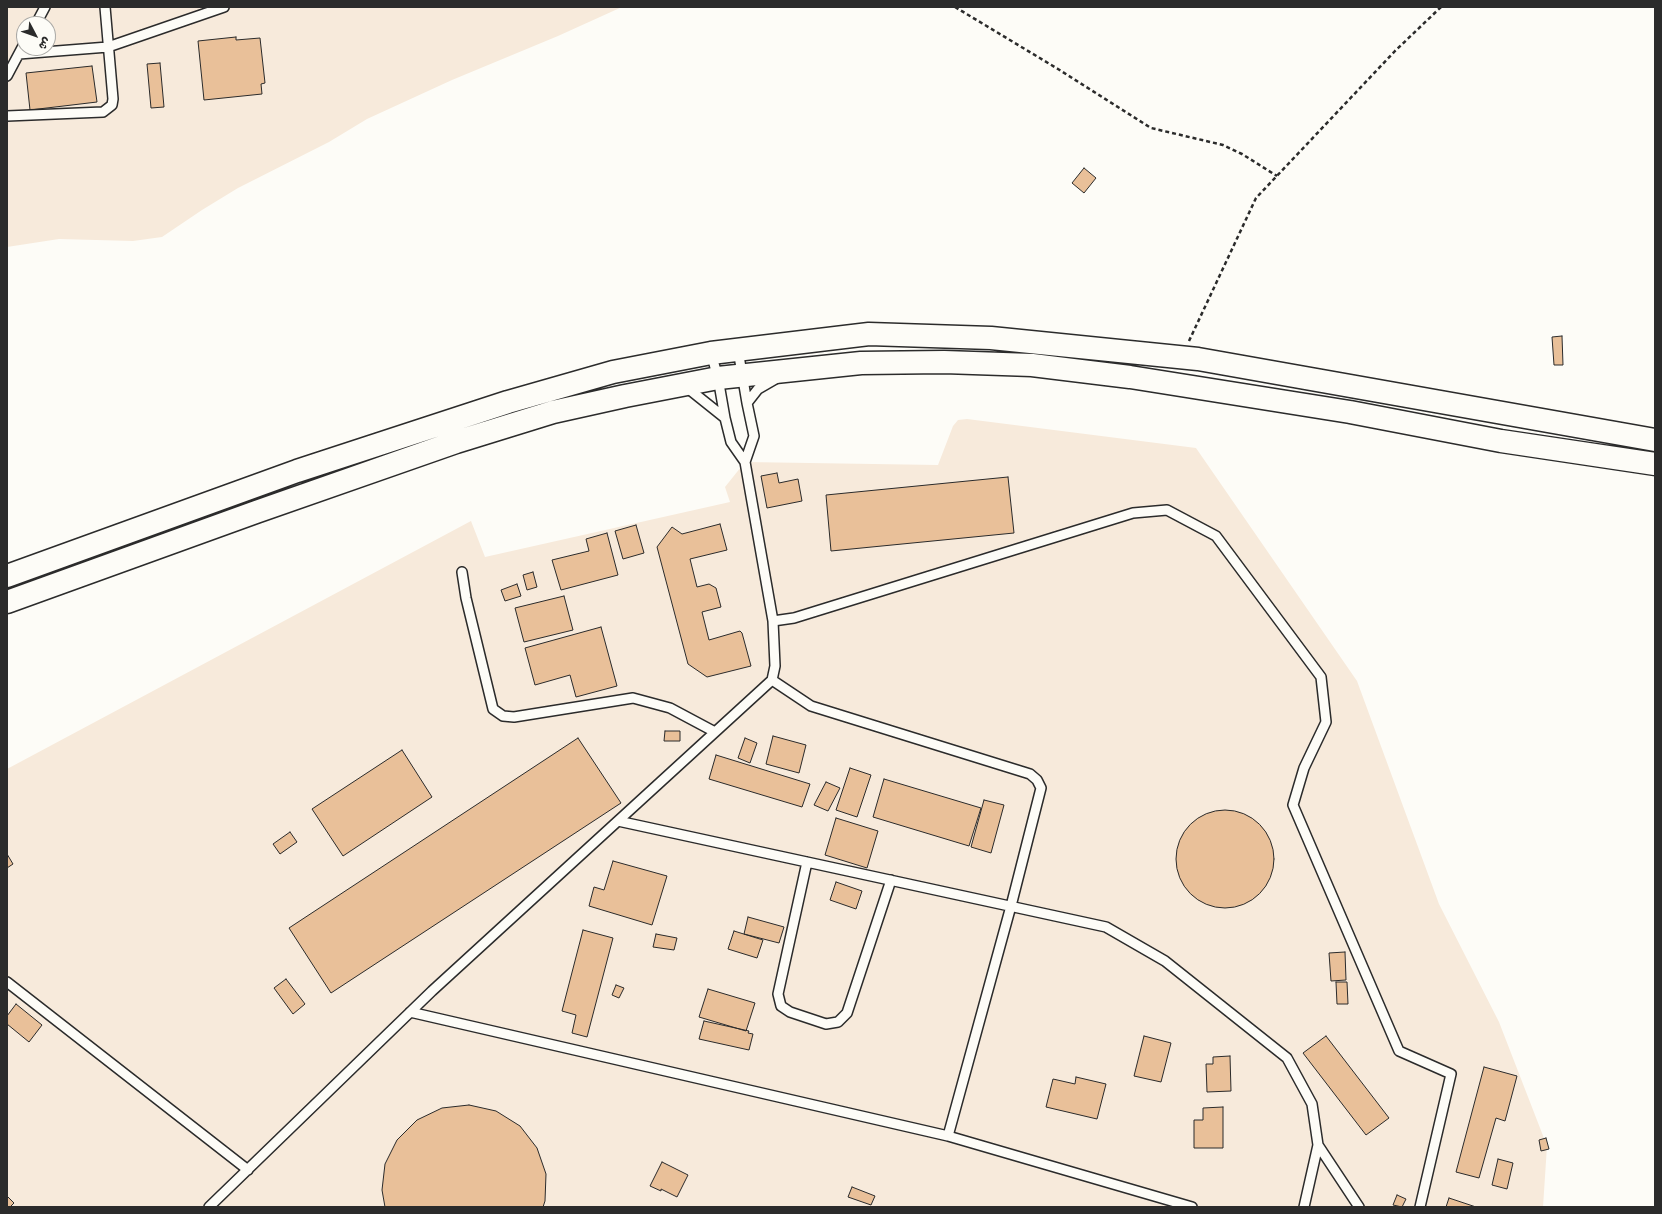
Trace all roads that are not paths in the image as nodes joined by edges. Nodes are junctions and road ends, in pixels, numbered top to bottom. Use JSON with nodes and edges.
{"nodes":[{"id":1,"x":45,"y":7,"type":"edge"},
{"id":2,"x":105,"y":7,"type":"edge"},
{"id":3,"x":224,"y":7,"type":"edge"},
{"id":4,"x":40,"y":16,"type":"edge"},
{"id":5,"x":108,"y":47,"type":"junction"},
{"id":6,"x":56,"y":51,"type":"edge"},
{"id":7,"x":17,"y":56,"type":"edge"},
{"id":8,"x":7,"y":76,"type":"edge"},
{"id":9,"x":7,"y":116,"type":"edge"},
{"id":10,"x":738,"y":350,"type":"junction"},
{"id":11,"x":711,"y":353,"type":"junction"},
{"id":12,"x":800,"y":369,"type":"junction"},
{"id":13,"x":743,"y":376,"type":"junction"},
{"id":14,"x":718,"y":378,"type":"junction"},
{"id":15,"x":684,"y":386,"type":"junction"},
{"id":16,"x":747,"y":403,"type":"junction"},
{"id":17,"x":726,"y":418,"type":"junction"},
{"id":18,"x":1655,"y":440,"type":"edge"},
{"id":19,"x":745,"y":462,"type":"junction"},
{"id":20,"x":1655,"y":464,"type":"edge"},
{"id":21,"x":297,"y":471,"type":"junction"},
{"id":22,"x":304,"y":495,"type":"junction"},
{"id":23,"x":462,"y":572,"type":"dead end"},
{"id":24,"x":7,"y":576,"type":"edge"},
{"id":25,"x":7,"y":602,"type":"edge"},
{"id":26,"x":773,"y":622,"type":"junction"},
{"id":27,"x":772,"y":680,"type":"junction"},
{"id":28,"x":715,"y":732,"type":"junction"},
{"id":29,"x":618,"y":821,"type":"junction"},
{"id":30,"x":807,"y":862,"type":"junction"},
{"id":31,"x":891,"y":880,"type":"junction"},
{"id":32,"x":1011,"y":906,"type":"junction"},
{"id":33,"x":7,"y":982,"type":"edge"},
{"id":34,"x":410,"y":1012,"type":"junction"},
{"id":35,"x":948,"y":1136,"type":"junction"},
{"id":36,"x":1318,"y":1145,"type":"junction"},
{"id":37,"x":248,"y":1170,"type":"junction"},
{"id":38,"x":209,"y":1207,"type":"edge"},
{"id":39,"x":1192,"y":1207,"type":"edge"},
{"id":40,"x":1304,"y":1207,"type":"edge"},
{"id":41,"x":1359,"y":1207,"type":"edge"},
{"id":42,"x":1420,"y":1207,"type":"edge"}],
"edges":[{"from":1,"to":4,"type":"lane"},
{"from":2,"to":5,"type":"lane"},
{"from":3,"to":5,"type":"lane"},
{"from":5,"to":6,"type":"lane"},
{"from":5,"to":9,"type":"lane"},
{"from":7,"to":8,"type":"lane"},
{"from":10,"to":11,"type":"main road"},
{"from":10,"to":13,"type":"lane"},
{"from":10,"to":18,"type":"main road"},
{"from":11,"to":14,"type":"lane"},
{"from":11,"to":21,"type":"main road"},
{"from":12,"to":13,"type":"main road"},
{"from":12,"to":16,"type":"lane"},
{"from":12,"to":20,"type":"main road"},
{"from":13,"to":14,"type":"main road"},
{"from":13,"to":16,"type":"lane"},
{"from":14,"to":15,"type":"main road"},
{"from":14,"to":17,"type":"lane"},
{"from":15,"to":17,"type":"lane"},
{"from":15,"to":22,"type":"main road"},
{"from":16,"to":19,"type":"lane"},
{"from":17,"to":19,"type":"lane"},
{"from":19,"to":26,"type":"lane"},
{"from":21,"to":22,"type":"main road"},
{"from":21,"to":24,"type":"main road"},
{"from":22,"to":25,"type":"main road"},
{"from":23,"to":28,"type":"lane"},
{"from":26,"to":27,"type":"lane"},
{"from":26,"to":42,"type":"lane"},
{"from":27,"to":28,"type":"lane"},
{"from":27,"to":32,"type":"lane"},
{"from":28,"to":29,"type":"lane"},
{"from":29,"to":30,"type":"lane"},
{"from":29,"to":34,"type":"lane"},
{"from":30,"to":31,"type":"lane"},
{"from":30,"to":31,"type":"lane"},
{"from":31,"to":32,"type":"lane"},
{"from":32,"to":35,"type":"lane"},
{"from":32,"to":36,"type":"lane"},
{"from":33,"to":37,"type":"lane"},
{"from":34,"to":35,"type":"lane"},
{"from":34,"to":37,"type":"lane"},
{"from":35,"to":39,"type":"lane"},
{"from":36,"to":40,"type":"lane"},
{"from":36,"to":41,"type":"lane"},
{"from":37,"to":38,"type":"lane"}]}
